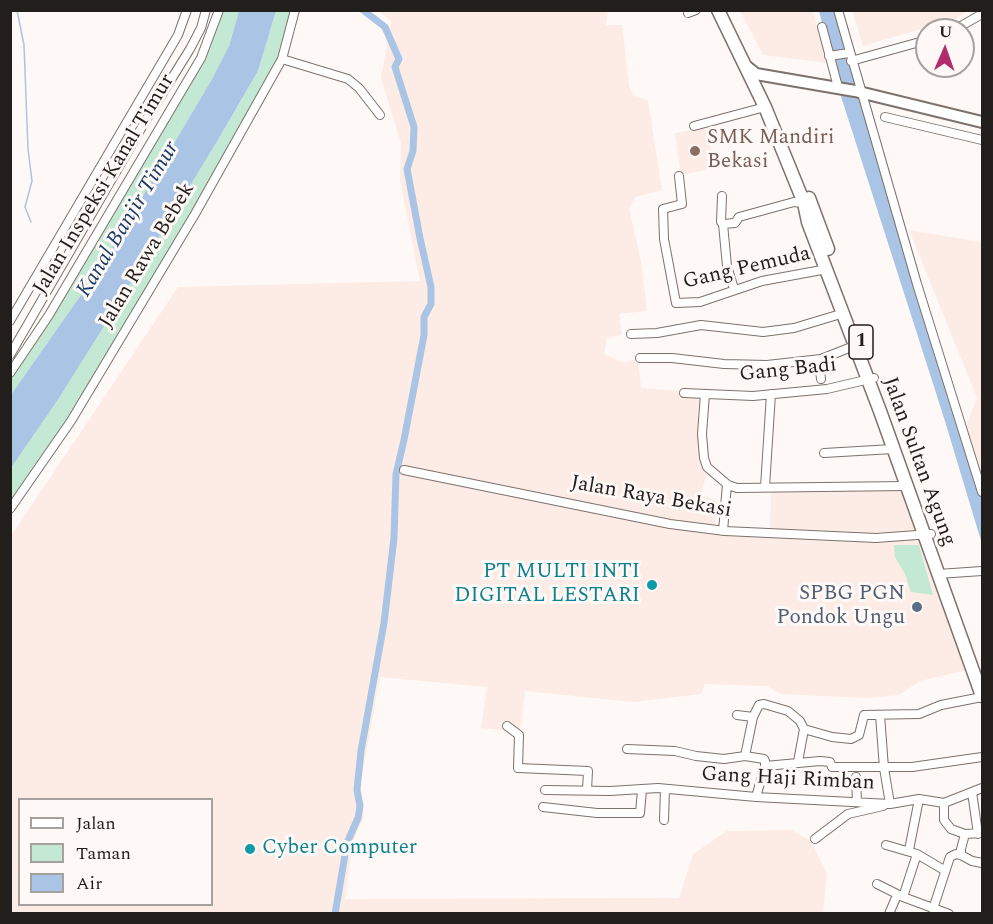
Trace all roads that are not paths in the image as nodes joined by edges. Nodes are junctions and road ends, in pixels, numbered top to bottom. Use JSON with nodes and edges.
{"nodes":[{"id":1,"x":187,"y":10,"type":"edge"},
{"id":2,"x":206,"y":10,"type":"edge"},
{"id":3,"x":219,"y":10,"type":"edge"},
{"id":4,"x":295,"y":10,"type":"edge"},
{"id":5,"x":718,"y":10,"type":"edge"},
{"id":6,"x":725,"y":10,"type":"edge"},
{"id":7,"x":838,"y":10,"type":"edge"},
{"id":8,"x":822,"y":27,"type":"dead end"},
{"id":9,"x":915,"y":42,"type":"edge"},
{"id":10,"x":833,"y":56,"type":"junction"},
{"id":11,"x":849,"y":56,"type":"junction"},
{"id":12,"x":282,"y":59,"type":"junction"},
{"id":13,"x":751,"y":70,"type":"junction"},
{"id":14,"x":838,"y":87,"type":"junction"},
{"id":15,"x":858,"y":91,"type":"junction"},
{"id":16,"x":765,"y":107,"type":"junction"},
{"id":17,"x":380,"y":115,"type":"dead end"},
{"id":18,"x":958,"y":116,"type":"junction"},
{"id":19,"x":885,"y":117,"type":"dead end"},
{"id":20,"x":982,"y":122,"type":"edge"},
{"id":21,"x":694,"y":126,"type":"dead end"},
{"id":22,"x":955,"y":133,"type":"junction"},
{"id":23,"x":982,"y":140,"type":"edge"},
{"id":24,"x":679,"y":176,"type":"dead end"},
{"id":25,"x":722,"y":196,"type":"dead end"},
{"id":26,"x":804,"y":204,"type":"junction"},
{"id":27,"x":723,"y":224,"type":"junction"},
{"id":28,"x":819,"y":237,"type":"junction"},
{"id":29,"x":827,"y":263,"type":"junction"},
{"id":30,"x":734,"y":289,"type":"junction"},
{"id":31,"x":844,"y":314,"type":"junction"},
{"id":32,"x":10,"y":321,"type":"edge"},
{"id":33,"x":631,"y":333,"type":"dead end"},
{"id":34,"x":19,"y":342,"type":"edge"},
{"id":35,"x":854,"y":346,"type":"junction"},
{"id":36,"x":10,"y":355,"type":"edge"},
{"id":37,"x":640,"y":358,"type":"dead end"},
{"id":38,"x":819,"y":360,"type":"junction"},
{"id":39,"x":10,"y":373,"type":"edge"},
{"id":40,"x":871,"y":378,"type":"junction"},
{"id":41,"x":821,"y":379,"type":"dead end"},
{"id":42,"x":684,"y":393,"type":"dead end"},
{"id":43,"x":705,"y":394,"type":"junction"},
{"id":44,"x":771,"y":394,"type":"junction"},
{"id":45,"x":893,"y":448,"type":"junction"},
{"id":46,"x":824,"y":453,"type":"dead end"},
{"id":47,"x":404,"y":470,"type":"dead end"},
{"id":48,"x":727,"y":484,"type":"junction"},
{"id":49,"x":907,"y":486,"type":"junction"},
{"id":50,"x":765,"y":487,"type":"junction"},
{"id":51,"x":982,"y":492,"type":"edge"},
{"id":52,"x":10,"y":509,"type":"edge"},
{"id":53,"x":723,"y":531,"type":"junction"},
{"id":54,"x":928,"y":535,"type":"junction"},
{"id":55,"x":982,"y":571,"type":"edge"},
{"id":56,"x":942,"y":574,"type":"junction"},
{"id":57,"x":982,"y":680,"type":"edge"},
{"id":58,"x":982,"y":697,"type":"edge"},
{"id":59,"x":880,"y":715,"type":"junction"},
{"id":60,"x":738,"y":716,"type":"dead end"},
{"id":61,"x":753,"y":717,"type":"junction"},
{"id":62,"x":507,"y":726,"type":"dead end"},
{"id":63,"x":804,"y":729,"type":"junction"},
{"id":64,"x":627,"y":749,"type":"dead end"},
{"id":65,"x":745,"y":756,"type":"junction"},
{"id":66,"x":982,"y":758,"type":"edge"},
{"id":67,"x":798,"y":762,"type":"junction"},
{"id":68,"x":765,"y":766,"type":"junction"},
{"id":69,"x":884,"y":768,"type":"junction"},
{"id":70,"x":856,"y":777,"type":"dead end"},
{"id":71,"x":665,"y":789,"type":"junction"},
{"id":72,"x":982,"y":789,"type":"edge"},
{"id":73,"x":545,"y":790,"type":"dead end"},
{"id":74,"x":587,"y":790,"type":"junction"},
{"id":75,"x":642,"y":790,"type":"junction"},
{"id":76,"x":972,"y":792,"type":"junction"},
{"id":77,"x":756,"y":797,"type":"junction"},
{"id":78,"x":919,"y":799,"type":"junction"},
{"id":79,"x":857,"y":802,"type":"junction"},
{"id":80,"x":944,"y":803,"type":"junction"},
{"id":81,"x":890,"y":804,"type":"junction"},
{"id":82,"x":543,"y":807,"type":"dead end"},
{"id":83,"x":664,"y":820,"type":"dead end"},
{"id":84,"x":980,"y":833,"type":"edge"},
{"id":85,"x":965,"y":834,"type":"junction"},
{"id":86,"x":815,"y":839,"type":"dead end"},
{"id":87,"x":886,"y":844,"type":"dead end"},
{"id":88,"x":913,"y":852,"type":"junction"},
{"id":89,"x":961,"y":855,"type":"junction"},
{"id":90,"x":982,"y":863,"type":"edge"},
{"id":91,"x":944,"y":870,"type":"junction"},
{"id":92,"x":877,"y":884,"type":"dead end"},
{"id":93,"x":900,"y":896,"type":"junction"},
{"id":94,"x":933,"y":909,"type":"junction"},
{"id":95,"x":889,"y":914,"type":"edge"},
{"id":96,"x":949,"y":914,"type":"edge"}],
"edges":[{"from":1,"to":32,"type":"street"},
{"from":2,"to":34,"type":"street"},
{"from":3,"to":34,"type":"street","name":"Jalan Inspeksi Kanal Timur"},
{"from":4,"to":12,"type":"street","name":"Jalan Rawa Bebek"},
{"from":5,"to":13,"type":"highway","name":"Jalan Sultan Agung","number":"1"},
{"from":6,"to":13,"type":"highway","name":"Jalan Sultan Agung","number":"1"},
{"from":7,"to":11,"type":"street"},
{"from":8,"to":10,"type":"street"},
{"from":9,"to":11,"type":"street"},
{"from":10,"to":11,"type":"street"},
{"from":10,"to":14,"type":"street"},
{"from":11,"to":15,"type":"street"},
{"from":12,"to":17,"type":"street"},
{"from":12,"to":52,"type":"street","name":"Jalan Rawa Bebek"},
{"from":13,"to":14,"type":"main road"},
{"from":13,"to":16,"type":"highway","name":"Jalan Sultan Agung","number":"1"},
{"from":13,"to":28,"type":"highway","name":"Jalan Sultan Agung","number":"1"},
{"from":14,"to":15,"type":"main road"},
{"from":15,"to":18,"type":"main road"},
{"from":15,"to":51,"type":"street"},
{"from":16,"to":21,"type":"street"},
{"from":16,"to":26,"type":"highway","name":"Jalan Sultan Agung","number":"1"},
{"from":18,"to":20,"type":"main road"},
{"from":18,"to":22,"type":"street"},
{"from":19,"to":22,"type":"street"},
{"from":22,"to":23,"type":"street"},
{"from":24,"to":30,"type":"street","name":"Gang Pemuda"},
{"from":25,"to":27,"type":"street"},
{"from":26,"to":27,"type":"street"},
{"from":26,"to":28,"type":"highway","name":"Jalan Sultan Agung","number":"1"},
{"from":27,"to":30,"type":"street"},
{"from":28,"to":29,"type":"highway","name":"Jalan Sultan Agung","number":"1"},
{"from":29,"to":30,"type":"street","name":"Gang Pemuda"},
{"from":29,"to":31,"type":"highway","name":"Jalan Sultan Agung","number":"1"},
{"from":29,"to":40,"type":"highway","name":"Jalan Sultan Agung","number":"1"},
{"from":31,"to":33,"type":"street"},
{"from":31,"to":35,"type":"highway","name":"Jalan Sultan Agung","number":"1"},
{"from":34,"to":36,"type":"street"},
{"from":34,"to":39,"type":"street","name":"Jalan Inspeksi Kanal Timur"},
{"from":35,"to":38,"type":"street"},
{"from":35,"to":40,"type":"highway","name":"Jalan Sultan Agung","number":"1"},
{"from":37,"to":38,"type":"street"},
{"from":38,"to":41,"type":"street"},
{"from":40,"to":44,"type":"street","name":"Gang Badi"},
{"from":40,"to":45,"type":"highway","name":"Jalan Sultan Agung","number":"1"},
{"from":40,"to":54,"type":"highway","name":"Jalan Sultan Agung","number":"1"},
{"from":42,"to":43,"type":"street","name":"Gang Badi"},
{"from":43,"to":44,"type":"street","name":"Gang Badi"},
{"from":43,"to":48,"type":"street"},
{"from":44,"to":50,"type":"street"},
{"from":45,"to":46,"type":"street"},
{"from":45,"to":49,"type":"highway","name":"Jalan Sultan Agung","number":"1"},
{"from":47,"to":53,"type":"street","name":"Jalan Raya Bekasi"},
{"from":48,"to":50,"type":"street"},
{"from":48,"to":53,"type":"street"},
{"from":49,"to":50,"type":"street"},
{"from":49,"to":54,"type":"highway","name":"Jalan Sultan Agung","number":"1"},
{"from":53,"to":54,"type":"street","name":"Jalan Raya Bekasi"},
{"from":54,"to":56,"type":"highway","name":"Jalan Sultan Agung","number":"1"},
{"from":55,"to":56,"type":"street"},
{"from":56,"to":57,"type":"highway","name":"Jalan Sultan Agung","number":"1"},
{"from":56,"to":58,"type":"highway","name":"Jalan Sultan Agung","number":"1"},
{"from":58,"to":59,"type":"street"},
{"from":59,"to":63,"type":"street"},
{"from":59,"to":69,"type":"street"},
{"from":60,"to":61,"type":"street"},
{"from":61,"to":63,"type":"street"},
{"from":61,"to":65,"type":"street"},
{"from":62,"to":74,"type":"street"},
{"from":63,"to":67,"type":"street"},
{"from":64,"to":65,"type":"street"},
{"from":65,"to":68,"type":"street"},
{"from":66,"to":69,"type":"street"},
{"from":67,"to":68,"type":"street"},
{"from":67,"to":69,"type":"street"},
{"from":68,"to":77,"type":"street"},
{"from":69,"to":81,"type":"street"},
{"from":70,"to":79,"type":"street"},
{"from":71,"to":75,"type":"street","name":"Gang Haji Rimban"},
{"from":71,"to":77,"type":"street","name":"Gang Haji Rimban"},
{"from":71,"to":83,"type":"street"},
{"from":72,"to":76,"type":"street"},
{"from":73,"to":74,"type":"street","name":"Gang Haji Rimban"},
{"from":74,"to":75,"type":"street","name":"Gang Haji Rimban"},
{"from":75,"to":82,"type":"street"},
{"from":76,"to":80,"type":"street"},
{"from":76,"to":84,"type":"street"},
{"from":77,"to":79,"type":"street","name":"Gang Haji Rimban"},
{"from":78,"to":80,"type":"street","name":"Gang Haji Rimban"},
{"from":78,"to":81,"type":"street","name":"Gang Haji Rimban"},
{"from":78,"to":88,"type":"street"},
{"from":79,"to":81,"type":"street","name":"Gang Haji Rimban"},
{"from":80,"to":85,"type":"street"},
{"from":81,"to":86,"type":"street"},
{"from":84,"to":85,"type":"street"},
{"from":85,"to":89,"type":"street"},
{"from":87,"to":88,"type":"street"},
{"from":88,"to":91,"type":"street"},
{"from":88,"to":93,"type":"street"},
{"from":89,"to":90,"type":"street"},
{"from":89,"to":91,"type":"street"},
{"from":91,"to":94,"type":"street"},
{"from":92,"to":93,"type":"street"},
{"from":93,"to":94,"type":"street"},
{"from":93,"to":95,"type":"street"},
{"from":94,"to":96,"type":"street"}]}
